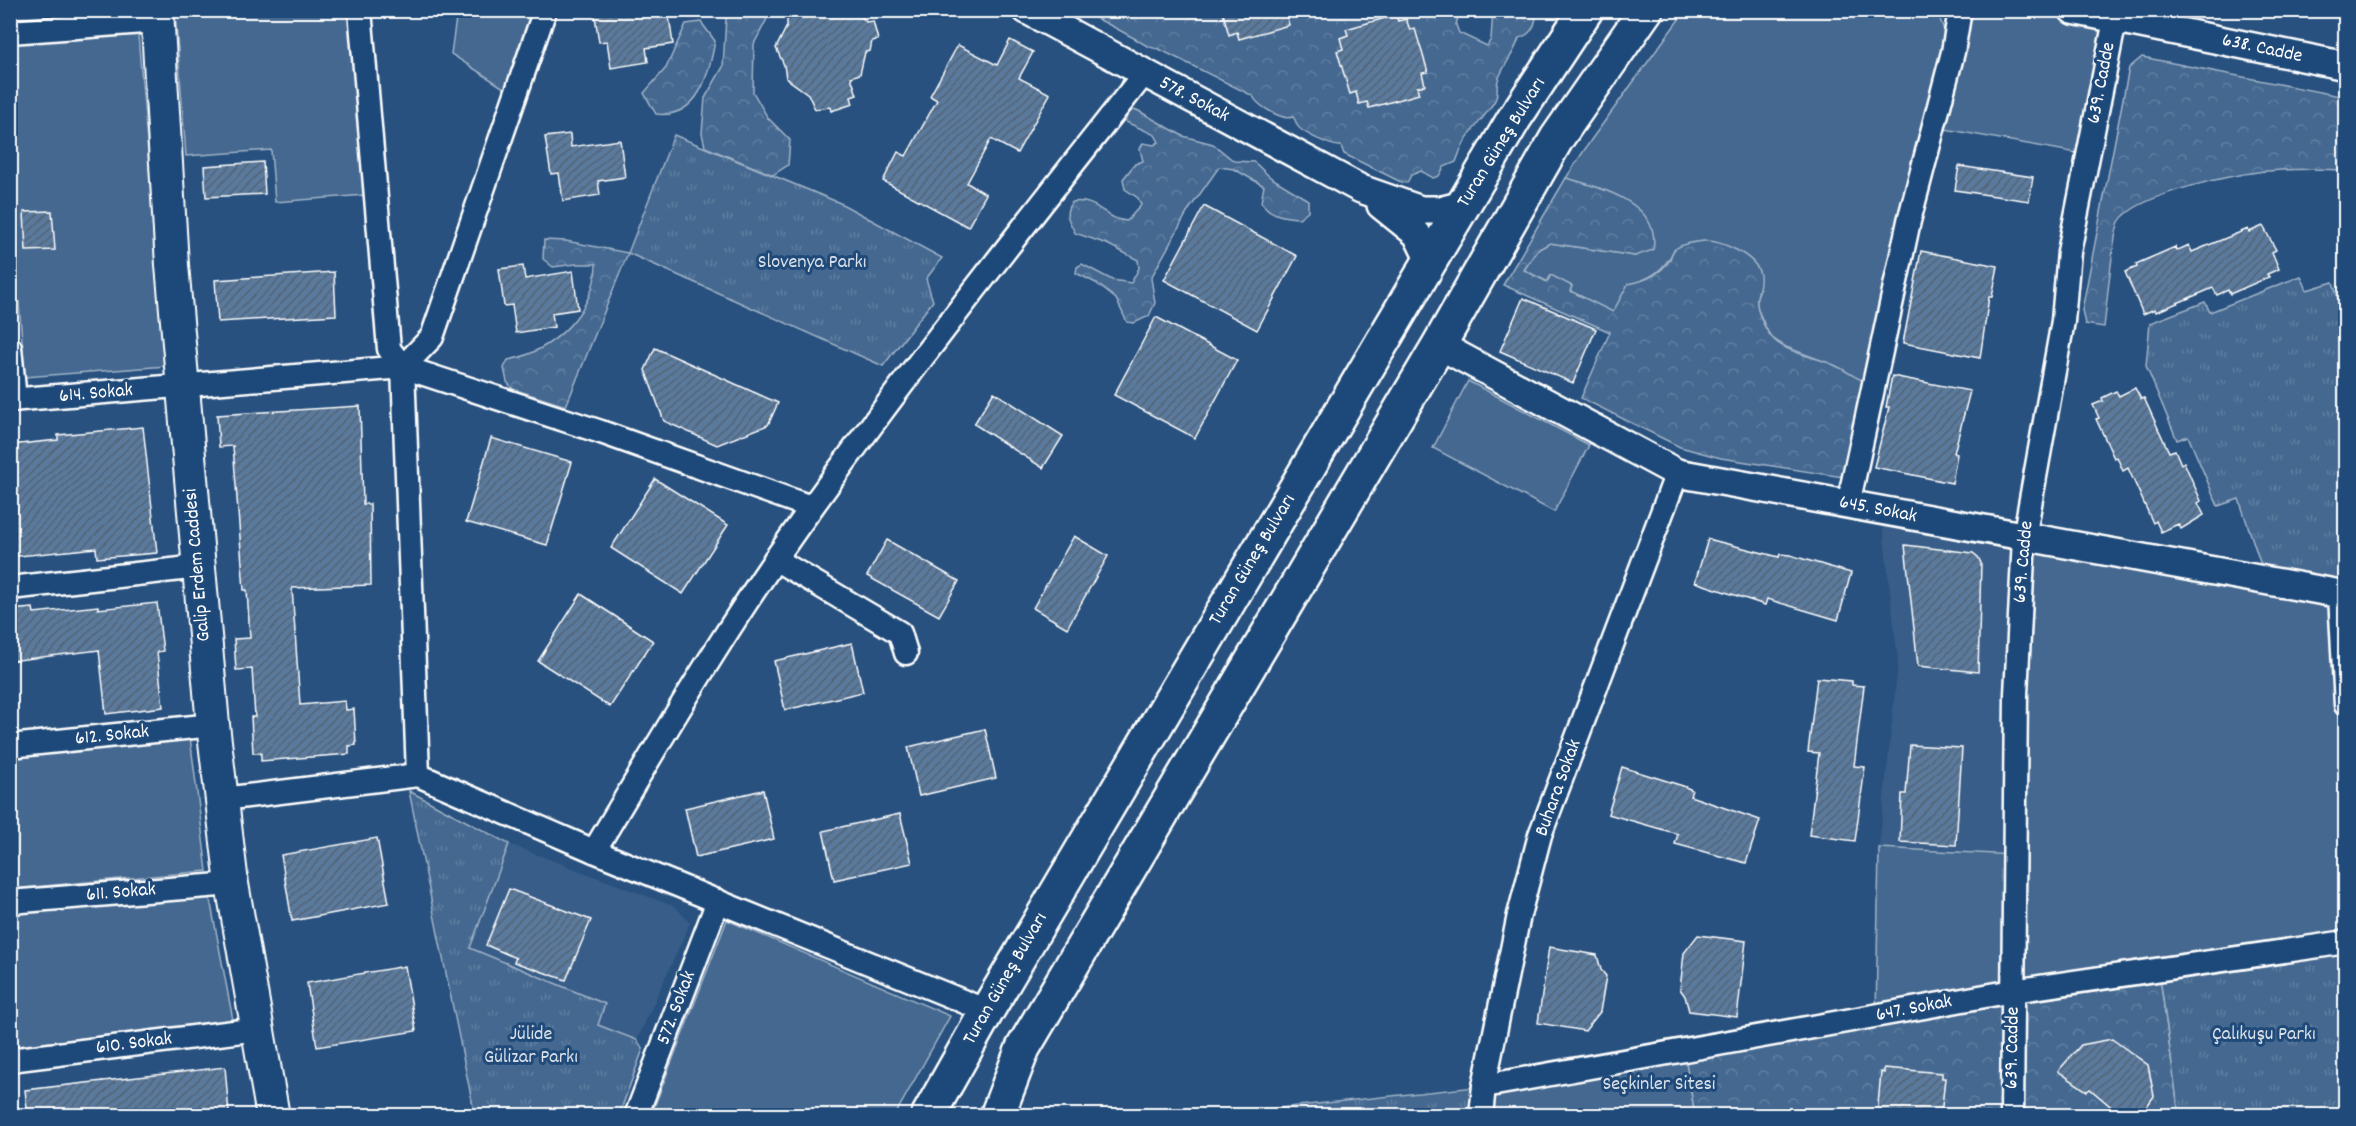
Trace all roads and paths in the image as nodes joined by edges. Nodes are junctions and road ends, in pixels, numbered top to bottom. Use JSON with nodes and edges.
{"nodes":[{"id":1,"x":360,"y":10,"type":"edge"},
{"id":2,"x":545,"y":10,"type":"edge"},
{"id":3,"x":1027,"y":10,"type":"edge"},
{"id":4,"x":1586,"y":10,"type":"edge"},
{"id":5,"x":1646,"y":10,"type":"edge"},
{"id":6,"x":1960,"y":10,"type":"edge"},
{"id":7,"x":2073,"y":10,"type":"edge"},
{"id":8,"x":2115,"y":14,"type":"edge"},
{"id":9,"x":157,"y":16,"type":"edge"},
{"id":10,"x":10,"y":32,"type":"edge"},
{"id":11,"x":2346,"y":66,"type":"edge"},
{"id":12,"x":1144,"y":74,"type":"junction"},
{"id":13,"x":1361,"y":189,"type":"junction"},
{"id":14,"x":1463,"y":205,"type":"junction"},
{"id":15,"x":1430,"y":261,"type":"junction"},
{"id":16,"x":1439,"y":345,"type":"junction"},
{"id":17,"x":10,"y":348,"type":"edge"},
{"id":18,"x":403,"y":367,"type":"junction"},
{"id":19,"x":182,"y":387,"type":"junction"},
{"id":20,"x":13,"y":400,"type":"edge"},
{"id":21,"x":1677,"y":473,"type":"junction"},
{"id":22,"x":1848,"y":505,"type":"junction"},
{"id":23,"x":812,"y":507,"type":"junction"},
{"id":24,"x":2024,"y":538,"type":"junction"},
{"id":25,"x":775,"y":559,"type":"junction"},
{"id":26,"x":199,"y":567,"type":"junction"},
{"id":27,"x":10,"y":588,"type":"edge"},
{"id":28,"x":2343,"y":595,"type":"edge"},
{"id":29,"x":906,"y":653,"type":"dead end"},
{"id":30,"x":2346,"y":705,"type":"edge"},
{"id":31,"x":213,"y":725,"type":"junction"},
{"id":32,"x":10,"y":747,"type":"edge"},
{"id":33,"x":418,"y":775,"type":"junction"},
{"id":34,"x":223,"y":799,"type":"junction"},
{"id":35,"x":594,"y":851,"type":"junction"},
{"id":36,"x":232,"y":884,"type":"junction"},
{"id":37,"x":718,"y":901,"type":"junction"},
{"id":38,"x":10,"y":902,"type":"edge"},
{"id":39,"x":2346,"y":942,"type":"edge"},
{"id":40,"x":2013,"y":991,"type":"junction"},
{"id":41,"x":987,"y":1011,"type":"junction"},
{"id":42,"x":258,"y":1029,"type":"junction"},
{"id":43,"x":1023,"y":1048,"type":"junction"},
{"id":44,"x":10,"y":1060,"type":"edge"},
{"id":45,"x":1484,"y":1086,"type":"junction"},
{"id":46,"x":273,"y":1116,"type":"edge"},
{"id":47,"x":636,"y":1116,"type":"edge"},
{"id":48,"x":928,"y":1116,"type":"edge"},
{"id":49,"x":980,"y":1116,"type":"edge"},
{"id":50,"x":997,"y":1116,"type":"edge"},
{"id":51,"x":1481,"y":1116,"type":"edge"},
{"id":52,"x":2012,"y":1116,"type":"edge"}],
"edges":[{"from":1,"to":18,"type":"street"},
{"from":2,"to":18,"type":"street"},
{"from":3,"to":12,"type":"street","name":"578. Sokak"},
{"from":4,"to":14,"type":"main road","name":"Turan Güneş Bulvarı"},
{"from":5,"to":16,"type":"main road"},
{"from":6,"to":22,"type":"street"},
{"from":7,"to":8,"type":"street","name":"638. Cadde"},
{"from":8,"to":11,"type":"street","name":"638. Cadde"},
{"from":8,"to":24,"type":"street","name":"639. Cadde"},
{"from":9,"to":10,"type":"street"},
{"from":9,"to":19,"type":"main road","name":"Galip Erdem Caddesi"},
{"from":12,"to":13,"type":"street","name":"578. Sokak"},
{"from":12,"to":23,"type":"street"},
{"from":13,"to":14,"type":"street"},
{"from":13,"to":15,"type":"street"},
{"from":14,"to":15,"type":"main road","name":"Turan Güneş Bulvarı"},
{"from":15,"to":41,"type":"main road","name":"Turan Güneş Bulvarı"},
{"from":16,"to":21,"type":"street","name":"645. Sokak"},
{"from":16,"to":43,"type":"main road"},
{"from":17,"to":20,"type":"street"},
{"from":18,"to":19,"type":"street","name":"614. Sokak"},
{"from":18,"to":23,"type":"street"},
{"from":18,"to":33,"type":"street"},
{"from":19,"to":20,"type":"street","name":"614. Sokak"},
{"from":19,"to":26,"type":"main road","name":"Galip Erdem Caddesi"},
{"from":21,"to":22,"type":"street","name":"645. Sokak"},
{"from":21,"to":45,"type":"street","name":"Buhara Sokak"},
{"from":22,"to":24,"type":"street","name":"645. Sokak"},
{"from":23,"to":25,"type":"street"},
{"from":24,"to":28,"type":"street","name":"645. Sokak"},
{"from":24,"to":40,"type":"street","name":"639. Cadde"},
{"from":25,"to":29,"type":"street"},
{"from":25,"to":35,"type":"street"},
{"from":26,"to":27,"type":"street"},
{"from":26,"to":31,"type":"main road","name":"Galip Erdem Caddesi"},
{"from":28,"to":30,"type":"street"},
{"from":31,"to":32,"type":"street","name":"612. Sokak"},
{"from":31,"to":34,"type":"main road","name":"Galip Erdem Caddesi"},
{"from":33,"to":34,"type":"street"},
{"from":33,"to":35,"type":"street"},
{"from":34,"to":36,"type":"main road","name":"Galip Erdem Caddesi"},
{"from":35,"to":37,"type":"street"},
{"from":36,"to":38,"type":"street","name":"611. Sokak"},
{"from":36,"to":42,"type":"main road","name":"Galip Erdem Caddesi"},
{"from":37,"to":41,"type":"street"},
{"from":37,"to":47,"type":"street","name":"572. Sokak"},
{"from":39,"to":40,"type":"street","name":"647. Sokak"},
{"from":40,"to":45,"type":"street","name":"647. Sokak"},
{"from":40,"to":52,"type":"street","name":"639. Cadde"},
{"from":41,"to":48,"type":"main road","name":"Turan Güneş Bulvarı"},
{"from":42,"to":44,"type":"street","name":"610. Sokak"},
{"from":42,"to":46,"type":"main road","name":"Galip Erdem Caddesi"},
{"from":43,"to":49,"type":"main road"},
{"from":43,"to":50,"type":"main road"},
{"from":45,"to":51,"type":"street","name":"Buhara Sokak"}]}
